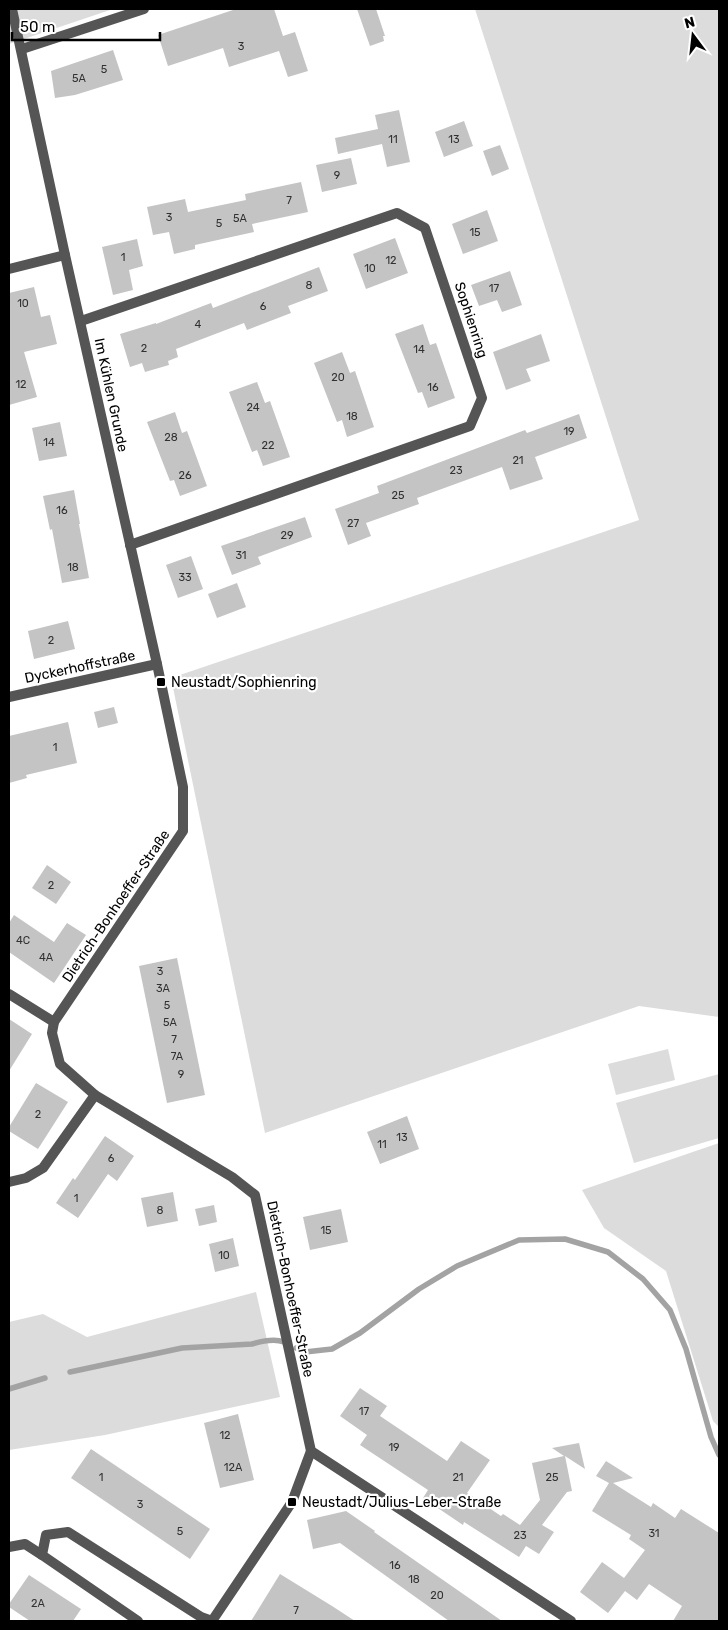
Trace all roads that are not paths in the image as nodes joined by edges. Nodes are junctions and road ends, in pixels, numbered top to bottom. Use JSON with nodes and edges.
{"nodes":[{"id":1,"x":12,"y":9,"type":"edge"},
{"id":2,"x":144,"y":9,"type":"edge"},
{"id":3,"x":22,"y":49,"type":"junction"},
{"id":4,"x":65,"y":255,"type":"junction"},
{"id":5,"x":9,"y":269,"type":"edge"},
{"id":6,"x":81,"y":321,"type":"junction"},
{"id":7,"x":130,"y":544,"type":"junction"},
{"id":8,"x":158,"y":664,"type":"junction"},
{"id":9,"x":9,"y":697,"type":"edge"},
{"id":10,"x":183,"y":787,"type":"joint"},
{"id":11,"x":9,"y":994,"type":"edge"},
{"id":12,"x":54,"y":1022,"type":"junction"},
{"id":13,"x":95,"y":1095,"type":"junction"},
{"id":14,"x":9,"y":1182,"type":"edge"},
{"id":15,"x":311,"y":1451,"type":"junction"},
{"id":16,"x":9,"y":1547,"type":"edge"},
{"id":17,"x":42,"y":1555,"type":"junction"},
{"id":18,"x":200,"y":1619,"type":"edge"},
{"id":19,"x":138,"y":1621,"type":"edge"},
{"id":20,"x":212,"y":1621,"type":"edge"},
{"id":21,"x":571,"y":1621,"type":"edge"}],
"edges":[{"from":1,"to":3,"type":"street","name":"Im Kühlen Grunde"},
{"from":2,"to":3,"type":"street"},
{"from":3,"to":4,"type":"street","name":"Im Kühlen Grunde"},
{"from":4,"to":5,"type":"street"},
{"from":4,"to":6,"type":"street","name":"Im Kühlen Grunde"},
{"from":6,"to":7,"type":"street","name":"Im Kühlen Grunde"},
{"from":6,"to":7,"type":"street","name":"Sophienring"},
{"from":7,"to":8,"type":"street","name":"Im Kühlen Grunde"},
{"from":8,"to":9,"type":"street","name":"Dyckerhoffstraße"},
{"from":8,"to":10,"type":"street","name":"Im Kühlen Grunde"},
{"from":10,"to":12,"type":"street","name":"Dietrich-Bonhoeffer-Straße"},
{"from":11,"to":12,"type":"street"},
{"from":12,"to":13,"type":"street","name":"Dietrich-Bonhoeffer-Straße"},
{"from":13,"to":14,"type":"street"},
{"from":13,"to":15,"type":"street","name":"Dietrich-Bonhoeffer-Straße"},
{"from":15,"to":20,"type":"street"},
{"from":15,"to":21,"type":"street"},
{"from":16,"to":17,"type":"street"},
{"from":17,"to":18,"type":"street"},
{"from":17,"to":19,"type":"street"},
{"from":18,"to":20,"type":"street"}]}
